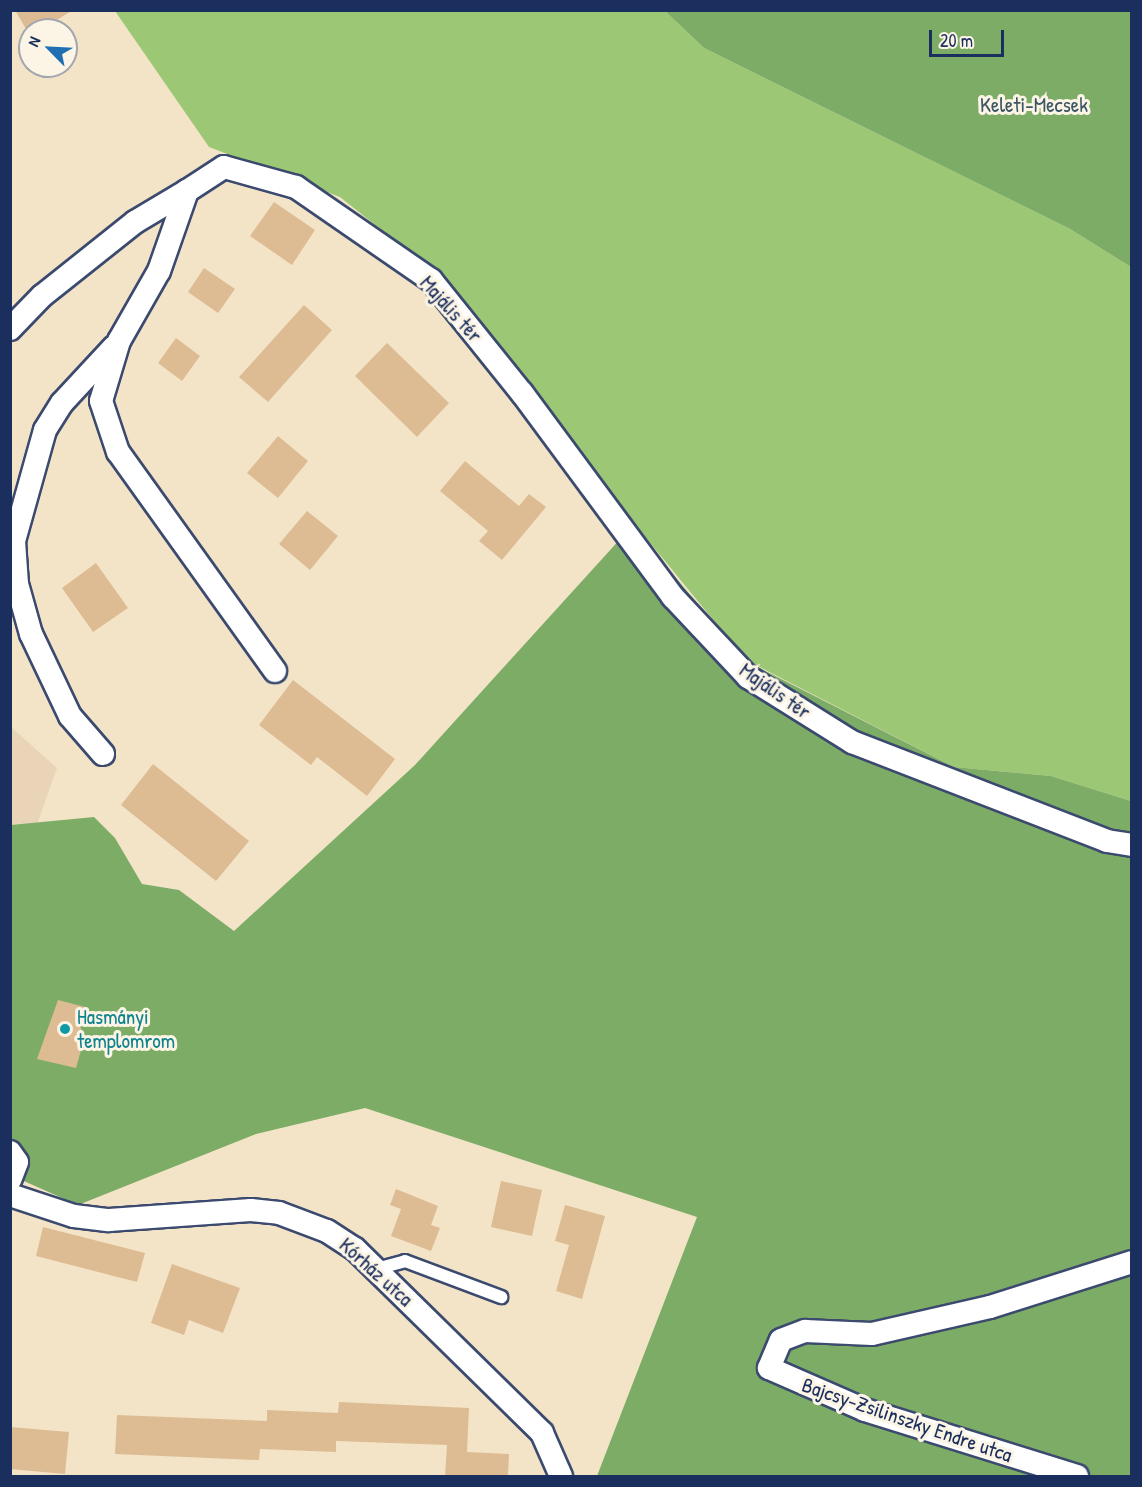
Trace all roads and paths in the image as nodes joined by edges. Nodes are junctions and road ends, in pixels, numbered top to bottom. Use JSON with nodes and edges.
{"nodes":[{"id":1,"x":187,"y":192,"type":"junction"},
{"id":2,"x":10,"y":329,"type":"edge"},
{"id":3,"x":118,"y":341,"type":"junction"},
{"id":4,"x":275,"y":671,"type":"dead end"},
{"id":5,"x":102,"y":754,"type":"dead end"},
{"id":6,"x":1131,"y":845,"type":"edge"},
{"id":7,"x":10,"y":1152,"type":"edge"},
{"id":8,"x":10,"y":1180,"type":"edge"},
{"id":9,"x":10,"y":1195,"type":"edge"},
{"id":10,"x":1131,"y":1262,"type":"edge"},
{"id":11,"x":376,"y":1269,"type":"junction"},
{"id":12,"x":501,"y":1297,"type":"dead end"},
{"id":13,"x":561,"y":1476,"type":"edge"},
{"id":14,"x":1077,"y":1476,"type":"edge"}],
"edges":[{"from":1,"to":2,"type":"street","name":"Majális tér"},
{"from":1,"to":3,"type":"street"},
{"from":1,"to":6,"type":"street","name":"Majális tér"},
{"from":3,"to":4,"type":"street"},
{"from":3,"to":5,"type":"street"},
{"from":7,"to":8,"type":"street"},
{"from":9,"to":11,"type":"street","name":"Kórház utca"},
{"from":10,"to":14,"type":"street","name":"Bajcsy-Zsilinszky Endre utca"},
{"from":11,"to":12,"type":"lane"},
{"from":11,"to":13,"type":"street","name":"Kórház utca"}]}
